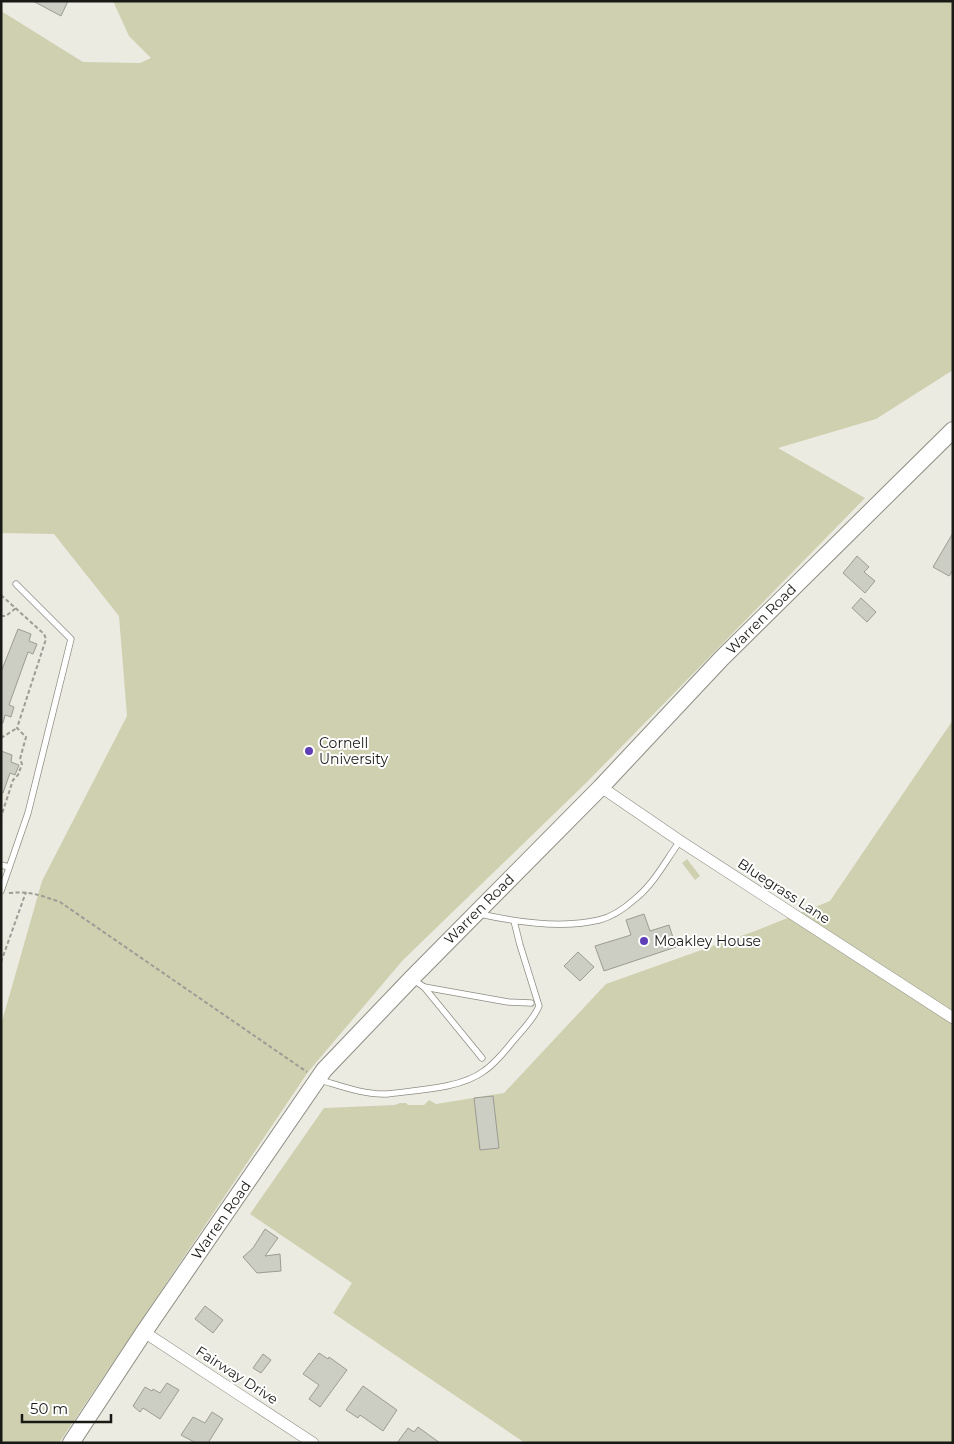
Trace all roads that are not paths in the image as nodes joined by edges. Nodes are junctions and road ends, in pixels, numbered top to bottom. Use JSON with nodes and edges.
{"nodes":[{"id":1,"x":953,"y":430,"type":"edge"},
{"id":2,"x":16,"y":584,"type":"dead end"},
{"id":3,"x":601,"y":786,"type":"junction"},
{"id":4,"x":680,"y":841,"type":"junction"},
{"id":5,"x":1,"y":865,"type":"edge"},
{"id":6,"x":9,"y":867,"type":"junction"},
{"id":7,"x":1,"y":892,"type":"edge"},
{"id":8,"x":476,"y":913,"type":"junction"},
{"id":9,"x":514,"y":920,"type":"junction"},
{"id":10,"x":418,"y":983,"type":"junction"},
{"id":11,"x":531,"y":1003,"type":"dead end"},
{"id":12,"x":953,"y":1018,"type":"edge"},
{"id":13,"x":482,"y":1058,"type":"dead end"},
{"id":14,"x":318,"y":1079,"type":"junction"},
{"id":15,"x":144,"y":1332,"type":"junction"},
{"id":16,"x":71,"y":1443,"type":"edge"},
{"id":17,"x":313,"y":1443,"type":"edge"}],
"edges":[{"from":1,"to":3,"type":"street","name":"Warren Road"},
{"from":2,"to":6,"type":"lane"},
{"from":3,"to":4,"type":"street","name":"Bluegrass Lane"},
{"from":3,"to":8,"type":"street","name":"Warren Road"},
{"from":4,"to":9,"type":"lane"},
{"from":4,"to":12,"type":"street","name":"Bluegrass Lane"},
{"from":5,"to":6,"type":"lane"},
{"from":6,"to":7,"type":"lane"},
{"from":8,"to":9,"type":"lane"},
{"from":8,"to":10,"type":"street","name":"Warren Road"},
{"from":9,"to":14,"type":"lane"},
{"from":10,"to":11,"type":"lane"},
{"from":10,"to":13,"type":"lane"},
{"from":10,"to":14,"type":"street","name":"Warren Road"},
{"from":14,"to":15,"type":"street","name":"Warren Road"},
{"from":15,"to":16,"type":"street","name":"Warren Road"},
{"from":15,"to":17,"type":"street","name":"Fairway Drive"}]}
